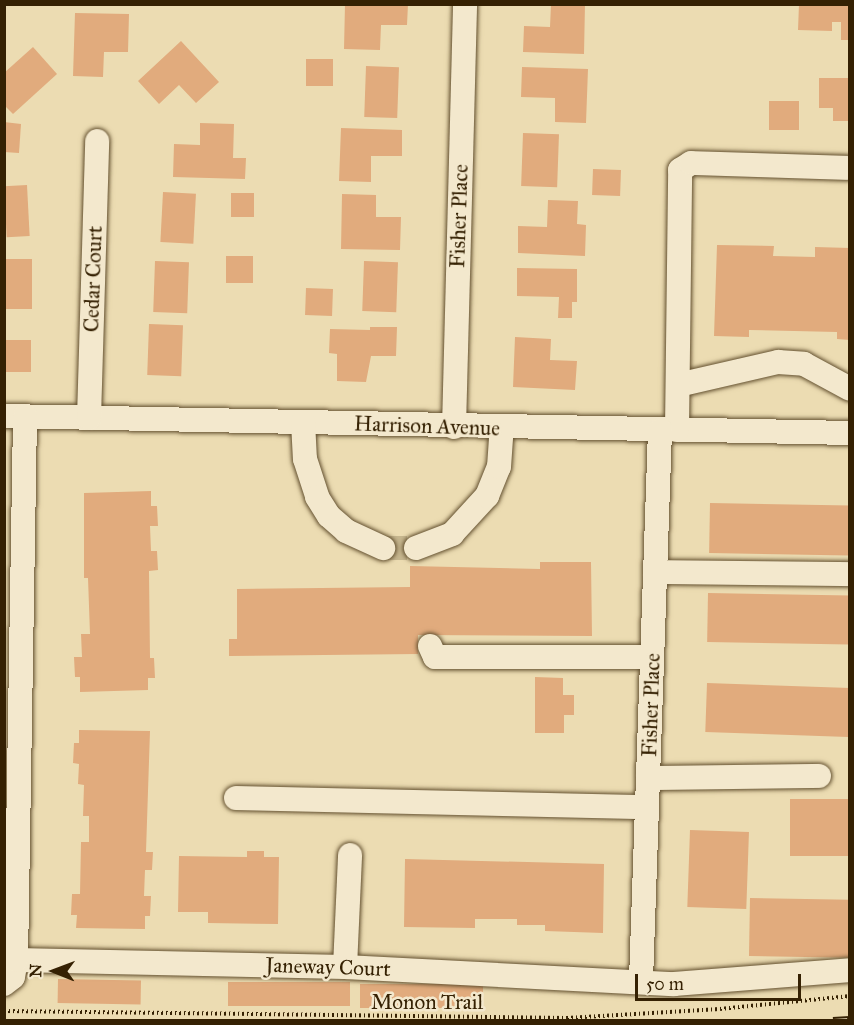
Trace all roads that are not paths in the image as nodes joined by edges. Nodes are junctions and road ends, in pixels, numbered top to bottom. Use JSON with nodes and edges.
{"nodes":[{"id":1,"x":465,"y":4,"type":"edge"},
{"id":2,"x":98,"y":141,"type":"dead end"},
{"id":3,"x":847,"y":168,"type":"dead end"},
{"id":4,"x":678,"y":385,"type":"junction"},
{"id":5,"x":849,"y":389,"type":"edge"},
{"id":6,"x":15,"y":416,"type":"edge"},
{"id":7,"x":88,"y":418,"type":"junction"},
{"id":8,"x":303,"y":422,"type":"junction"},
{"id":9,"x":454,"y":427,"type":"junction"},
{"id":10,"x":502,"y":428,"type":"junction"},
{"id":11,"x":669,"y":430,"type":"junction"},
{"id":12,"x":849,"y":434,"type":"edge"},
{"id":13,"x":383,"y":548,"type":"tunnel mouth"},
{"id":14,"x":416,"y":548,"type":"tunnel mouth"},
{"id":15,"x":655,"y":572,"type":"junction"},
{"id":16,"x":849,"y":574,"type":"edge"},
{"id":17,"x":13,"y":623,"type":"edge"},
{"id":18,"x":430,"y":646,"type":"dead end"},
{"id":19,"x":652,"y":657,"type":"junction"},
{"id":20,"x":819,"y":776,"type":"dead end"},
{"id":21,"x":648,"y":778,"type":"junction"},
{"id":22,"x":237,"y":798,"type":"dead end"},
{"id":23,"x":647,"y":807,"type":"junction"},
{"id":24,"x":350,"y":855,"type":"dead end"},
{"id":25,"x":16,"y":960,"type":"junction"},
{"id":26,"x":345,"y":967,"type":"junction"},
{"id":27,"x":849,"y":969,"type":"edge"},
{"id":28,"x":641,"y":980,"type":"junction"},
{"id":29,"x":4,"y":984,"type":"edge"}],
"edges":[{"from":1,"to":9,"type":"street","name":"Fisher Place"},
{"from":2,"to":7,"type":"street","name":"Cedar Court"},
{"from":3,"to":4,"type":"street","name":"Fisher Place"},
{"from":4,"to":5,"type":"street"},
{"from":4,"to":11,"type":"street","name":"Fisher Place"},
{"from":6,"to":7,"type":"street","name":"Harrison Avenue"},
{"from":6,"to":17,"type":"street"},
{"from":7,"to":8,"type":"street","name":"Harrison Avenue"},
{"from":8,"to":9,"type":"street","name":"Harrison Avenue"},
{"from":8,"to":13,"type":"street"},
{"from":9,"to":10,"type":"street","name":"Harrison Avenue"},
{"from":10,"to":11,"type":"street","name":"Harrison Avenue"},
{"from":10,"to":14,"type":"street"},
{"from":11,"to":12,"type":"street","name":"Harrison Avenue"},
{"from":11,"to":15,"type":"street","name":"Fisher Place"},
{"from":15,"to":16,"type":"street"},
{"from":15,"to":19,"type":"street","name":"Fisher Place"},
{"from":17,"to":25,"type":"street"},
{"from":18,"to":19,"type":"street"},
{"from":19,"to":21,"type":"street","name":"Fisher Place"},
{"from":20,"to":21,"type":"street"},
{"from":21,"to":23,"type":"street","name":"Fisher Place"},
{"from":22,"to":23,"type":"street"},
{"from":23,"to":28,"type":"street","name":"Fisher Place"},
{"from":24,"to":26,"type":"street"},
{"from":25,"to":26,"type":"street","name":"Janeway Court"},
{"from":25,"to":29,"type":"street"},
{"from":26,"to":28,"type":"street","name":"Janeway Court"},
{"from":27,"to":28,"type":"street","name":"Janeway Court"}]}
